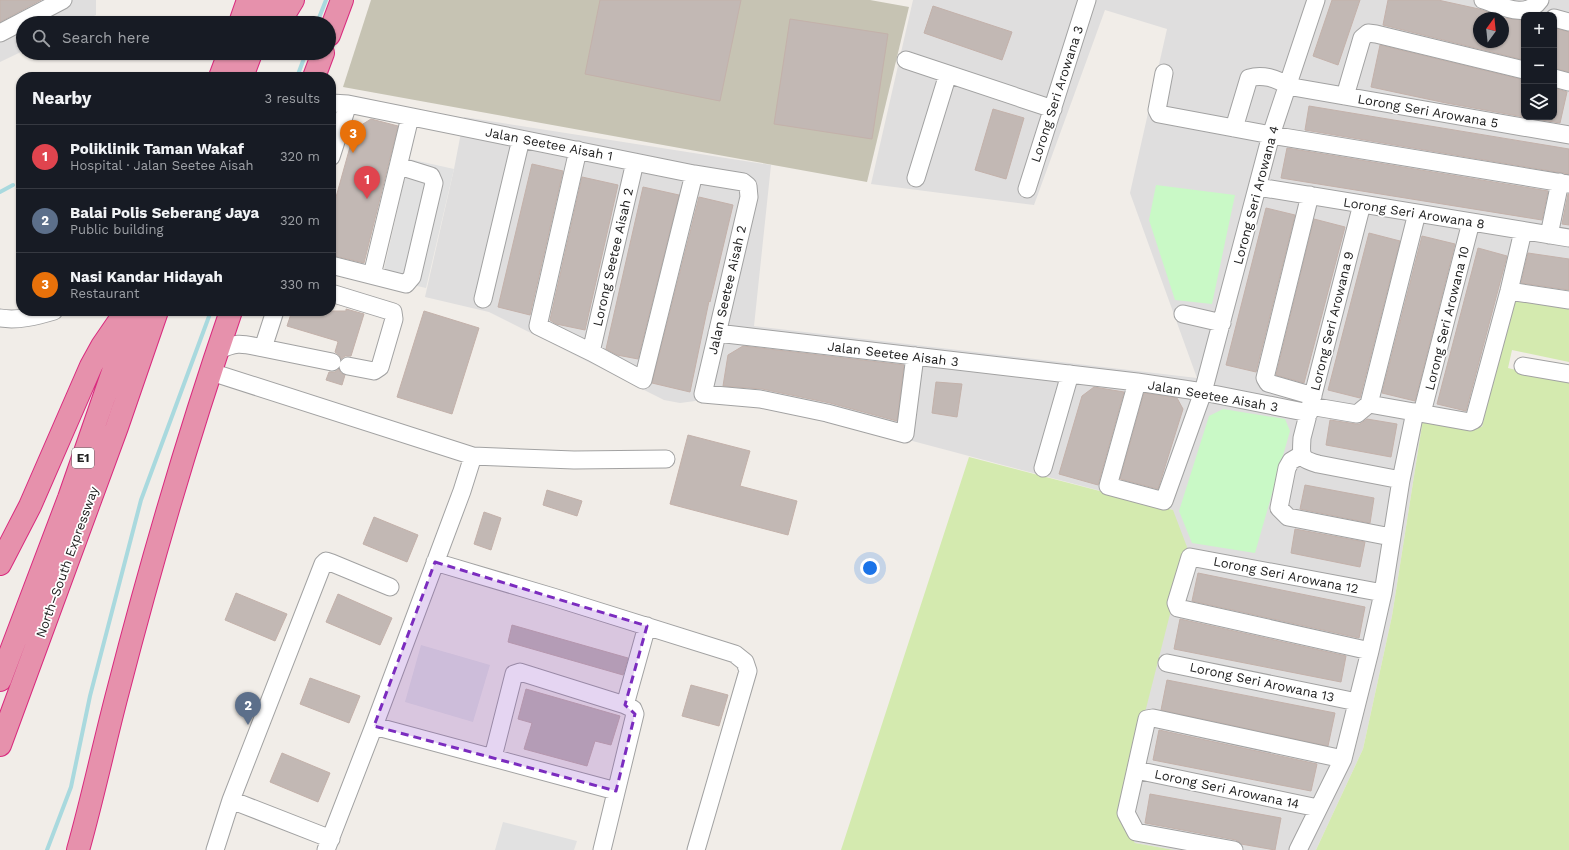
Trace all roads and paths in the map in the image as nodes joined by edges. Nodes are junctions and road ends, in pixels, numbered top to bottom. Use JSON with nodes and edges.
{"nodes":[{"id":1,"x":62,"y":0,"type":"edge"},
{"id":2,"x":248,"y":0,"type":"edge"},
{"id":3,"x":270,"y":0,"type":"edge"},
{"id":4,"x":293,"y":0,"type":"edge"},
{"id":5,"x":342,"y":0,"type":"edge"},
{"id":6,"x":1087,"y":0,"type":"edge"},
{"id":7,"x":1316,"y":0,"type":"edge"},
{"id":8,"x":1483,"y":0,"type":"edge"},
{"id":9,"x":1539,"y":8,"type":"edge"},
{"id":10,"x":32,"y":16,"type":"edge"},
{"id":11,"x":242,"y":16,"type":"edge"},
{"id":12,"x":264,"y":16,"type":"edge"},
{"id":13,"x":283,"y":16,"type":"edge"},
{"id":14,"x":336,"y":16,"type":"edge"},
{"id":15,"x":1557,"y":19,"type":"edge"},
{"id":16,"x":1569,"y":22,"type":"edge"},
{"id":17,"x":16,"y":24,"type":"edge"},
{"id":18,"x":0,"y":33,"type":"edge"},
{"id":19,"x":226,"y":60,"type":"edge"},
{"id":20,"x":906,"y":60,"type":"dead end"},
{"id":21,"x":1521,"y":69,"type":"edge"},
{"id":22,"x":222,"y":72,"type":"edge"},
{"id":23,"x":1164,"y":73,"type":"dead end"},
{"id":24,"x":948,"y":74,"type":"junction"},
{"id":25,"x":1557,"y":79,"type":"edge"},
{"id":26,"x":1569,"y":82,"type":"edge"},
{"id":27,"x":1287,"y":86,"type":"junction"},
{"id":28,"x":1345,"y":96,"type":"junction"},
{"id":29,"x":336,"y":99,"type":"edge"},
{"id":30,"x":336,"y":103,"type":"edge"},
{"id":31,"x":348,"y":104,"type":"junction"},
{"id":32,"x":1053,"y":109,"type":"junction"},
{"id":33,"x":410,"y":117,"type":"junction"},
{"id":34,"x":1234,"y":128,"type":"junction"},
{"id":35,"x":1568,"y":131,"type":"edge"},
{"id":36,"x":1272,"y":135,"type":"junction"},
{"id":37,"x":521,"y":139,"type":"junction"},
{"id":38,"x":336,"y":141,"type":"edge"},
{"id":39,"x":578,"y":150,"type":"junction"},
{"id":40,"x":635,"y":162,"type":"junction"},
{"id":41,"x":399,"y":166,"type":"junction"},
{"id":42,"x":694,"y":174,"type":"junction"},
{"id":43,"x":916,"y":178,"type":"dead end"},
{"id":44,"x":1564,"y":183,"type":"edge"},
{"id":45,"x":748,"y":186,"type":"joint"},
{"id":46,"x":1258,"y":187,"type":"junction"},
{"id":47,"x":1028,"y":189,"type":"dead end"},
{"id":48,"x":1310,"y":195,"type":"junction"},
{"id":49,"x":1362,"y":204,"type":"junction"},
{"id":50,"x":1417,"y":213,"type":"junction"},
{"id":51,"x":1471,"y":222,"type":"junction"},
{"id":52,"x":1523,"y":231,"type":"junction"},
{"id":53,"x":1549,"y":235,"type":"junction"},
{"id":54,"x":1569,"y":238,"type":"edge"},
{"id":55,"x":336,"y":266,"type":"edge"},
{"id":56,"x":372,"y":275,"type":"junction"},
{"id":57,"x":1509,"y":291,"type":"junction"},
{"id":58,"x":336,"y":295,"type":"edge"},
{"id":59,"x":483,"y":299,"type":"dead end"},
{"id":60,"x":1569,"y":300,"type":"edge"},
{"id":61,"x":1182,"y":314,"type":"dead end"},
{"id":62,"x":33,"y":316,"type":"edge"},
{"id":63,"x":123,"y":316,"type":"edge"},
{"id":64,"x":132,"y":316,"type":"edge"},
{"id":65,"x":155,"y":316,"type":"edge"},
{"id":66,"x":229,"y":316,"type":"edge"},
{"id":67,"x":274,"y":316,"type":"edge"},
{"id":68,"x":0,"y":318,"type":"edge"},
{"id":69,"x":1222,"y":323,"type":"junction"},
{"id":70,"x":717,"y":333,"type":"junction"},
{"id":71,"x":264,"y":348,"type":"junction"},
{"id":72,"x":218,"y":351,"type":"junction"},
{"id":73,"x":591,"y":352,"type":"junction"},
{"id":74,"x":915,"y":356,"type":"junction"},
{"id":75,"x":1522,"y":366,"type":"dead end"},
{"id":76,"x":211,"y":372,"type":"junction"},
{"id":77,"x":1070,"y":374,"type":"junction"},
{"id":78,"x":1569,"y":374,"type":"edge"},
{"id":79,"x":1137,"y":382,"type":"junction"},
{"id":80,"x":1203,"y":392,"type":"junction"},
{"id":81,"x":1369,"y":404,"type":"junction"},
{"id":82,"x":1311,"y":405,"type":"junction"},
{"id":83,"x":1418,"y":412,"type":"junction"},
{"id":84,"x":1301,"y":455,"type":"junction"},
{"id":85,"x":473,"y":456,"type":"junction"},
{"id":86,"x":666,"y":459,"type":"dead end"},
{"id":87,"x":1043,"y":468,"type":"dead end"},
{"id":88,"x":1401,"y":480,"type":"junction"},
{"id":89,"x":1391,"y":537,"type":"junction"},
{"id":90,"x":435,"y":562,"type":"junction"},
{"id":91,"x":0,"y":564,"type":"edge"},
{"id":92,"x":390,"y":587,"type":"dead end"},
{"id":93,"x":1382,"y":593,"type":"junction"},
{"id":94,"x":40,"y":607,"type":"junction"},
{"id":95,"x":647,"y":626,"type":"junction"},
{"id":96,"x":1370,"y":651,"type":"junction"},
{"id":97,"x":1167,"y":663,"type":"dead end"},
{"id":98,"x":0,"y":680,"type":"edge"},
{"id":99,"x":1358,"y":702,"type":"junction"},
{"id":100,"x":625,"y":705,"type":"junction"},
{"id":101,"x":374,"y":726,"type":"junction"},
{"id":102,"x":0,"y":745,"type":"edge"},
{"id":103,"x":493,"y":757,"type":"junction"},
{"id":104,"x":1343,"y":759,"type":"junction"},
{"id":105,"x":1136,"y":770,"type":"junction"},
{"id":106,"x":616,"y":791,"type":"junction"},
{"id":107,"x":231,"y":800,"type":"junction"},
{"id":108,"x":1318,"y":808,"type":"junction"},
{"id":109,"x":328,"y":845,"type":"edge"},
{"id":110,"x":78,"y":850,"type":"edge"},
{"id":111,"x":215,"y":850,"type":"edge"},
{"id":112,"x":602,"y":850,"type":"edge"},
{"id":113,"x":696,"y":850,"type":"edge"},
{"id":114,"x":1234,"y":850,"type":"edge"},
{"id":115,"x":1298,"y":850,"type":"edge"}],
"edges":[{"from":1,"to":10,"type":"street"},
{"from":2,"to":11,"type":"highway"},
{"from":3,"to":12,"type":"highway"},
{"from":4,"to":13,"type":"highway"},
{"from":5,"to":14,"type":"highway"},
{"from":6,"to":32,"type":"street","name":"Lorong Seri Arowana 3"},
{"from":7,"to":27,"type":"street","name":"Lorong Seri Arowana 4"},
{"from":8,"to":9,"type":"street"},
{"from":15,"to":16,"type":"street"},
{"from":17,"to":18,"type":"street"},
{"from":19,"to":22,"type":"highway"},
{"from":20,"to":24,"type":"street"},
{"from":21,"to":28,"type":"street"},
{"from":23,"to":34,"type":"street"},
{"from":24,"to":32,"type":"street"},
{"from":24,"to":43,"type":"street"},
{"from":25,"to":26,"type":"street"},
{"from":27,"to":28,"type":"street","name":"Lorong Seri Arowana 5"},
{"from":27,"to":34,"type":"street","name":"Lorong Seri Arowana 5"},
{"from":27,"to":36,"type":"street","name":"Lorong Seri Arowana 4"},
{"from":28,"to":35,"type":"street","name":"Lorong Seri Arowana 5"},
{"from":29,"to":31,"type":"street","name":"Jalan Seetee Aisah 1"},
{"from":30,"to":31,"type":"street","name":"Jalan Seetee Aisah 1"},
{"from":31,"to":33,"type":"street","name":"Jalan Seetee Aisah 1"},
{"from":31,"to":38,"type":"street"},
{"from":32,"to":47,"type":"street","name":"Lorong Seri Arowana 3"},
{"from":33,"to":37,"type":"street","name":"Jalan Seetee Aisah 1"},
{"from":33,"to":41,"type":"street"},
{"from":34,"to":36,"type":"street"},
{"from":36,"to":44,"type":"street"},
{"from":36,"to":46,"type":"street","name":"Lorong Seri Arowana 4"},
{"from":37,"to":39,"type":"street","name":"Jalan Seetee Aisah 1"},
{"from":37,"to":59,"type":"street"},
{"from":39,"to":40,"type":"street","name":"Jalan Seetee Aisah 1"},
{"from":39,"to":73,"type":"street"},
{"from":40,"to":42,"type":"street","name":"Jalan Seetee Aisah 1"},
{"from":40,"to":73,"type":"street","name":"Lorong Seetee Aisah 2"},
{"from":41,"to":56,"type":"street"},
{"from":41,"to":56,"type":"street"},
{"from":42,"to":45,"type":"street","name":"Jalan Seetee Aisah 1"},
{"from":42,"to":73,"type":"street"},
{"from":44,"to":53,"type":"street"},
{"from":45,"to":70,"type":"street","name":"Jalan Seetee Aisah 2"},
{"from":46,"to":48,"type":"street","name":"Lorong Seri Arowana 8"},
{"from":46,"to":69,"type":"street","name":"Lorong Seri Arowana 4"},
{"from":48,"to":49,"type":"street","name":"Lorong Seri Arowana 8"},
{"from":48,"to":82,"type":"street"},
{"from":49,"to":50,"type":"street","name":"Lorong Seri Arowana 8"},
{"from":49,"to":82,"type":"street","name":"Lorong Seri Arowana 9"},
{"from":50,"to":51,"type":"street","name":"Lorong Seri Arowana 8"},
{"from":50,"to":81,"type":"street"},
{"from":51,"to":52,"type":"street","name":"Lorong Seri Arowana 8"},
{"from":51,"to":83,"type":"street","name":"Lorong Seri Arowana 10"},
{"from":52,"to":53,"type":"street","name":"Lorong Seri Arowana 8"},
{"from":52,"to":57,"type":"street"},
{"from":53,"to":54,"type":"street","name":"Lorong Seri Arowana 8"},
{"from":55,"to":56,"type":"street"},
{"from":57,"to":60,"type":"street"},
{"from":57,"to":83,"type":"street"},
{"from":58,"to":71,"type":"street"},
{"from":61,"to":69,"type":"street"},
{"from":62,"to":68,"type":"street"},
{"from":63,"to":91,"type":"highway"},
{"from":64,"to":94,"type":"highway","name":"North–South Expressway","number":"E1"},
{"from":65,"to":94,"type":"highway","name":"North–South Expressway","number":"E1"},
{"from":66,"to":72,"type":"highway"},
{"from":67,"to":71,"type":"street"},
{"from":69,"to":80,"type":"street","name":"Lorong Seri Arowana 4"},
{"from":70,"to":74,"type":"street","name":"Jalan Seetee Aisah 3"},
{"from":70,"to":74,"type":"street","name":"Jalan Seetee Aisah 2"},
{"from":71,"to":72,"type":"street"},
{"from":72,"to":76,"type":"highway"},
{"from":74,"to":77,"type":"street","name":"Jalan Seetee Aisah 3"},
{"from":75,"to":78,"type":"street"},
{"from":76,"to":85,"type":"street"},
{"from":76,"to":110,"type":"highway"},
{"from":77,"to":79,"type":"street","name":"Jalan Seetee Aisah 3"},
{"from":77,"to":87,"type":"street"},
{"from":79,"to":80,"type":"street","name":"Jalan Seetee Aisah 3"},
{"from":79,"to":80,"type":"street","name":"Lorong Seri Arowana 4"},
{"from":80,"to":82,"type":"street","name":"Jalan Seetee Aisah 3"},
{"from":81,"to":82,"type":"street"},
{"from":81,"to":83,"type":"street"},
{"from":82,"to":84,"type":"street","name":"Lorong Seri Arowana 9"},
{"from":83,"to":88,"type":"street","name":"Lorong Seri Arowana 10"},
{"from":84,"to":88,"type":"street"},
{"from":84,"to":89,"type":"street"},
{"from":85,"to":86,"type":"street"},
{"from":85,"to":90,"type":"street"},
{"from":88,"to":89,"type":"street","name":"Lorong Seri Arowana 10"},
{"from":89,"to":93,"type":"street","name":"Lorong Seri Arowana 10"},
{"from":90,"to":95,"type":"street"},
{"from":90,"to":101,"type":"street"},
{"from":92,"to":107,"type":"street"},
{"from":93,"to":96,"type":"street","name":"Lorong Seri Arowana 10"},
{"from":93,"to":96,"type":"street","name":"Lorong Seri Arowana 12"},
{"from":94,"to":98,"type":"highway","name":"North–South Expressway","number":"E1"},
{"from":94,"to":102,"type":"highway","name":"North–South Expressway","number":"E1"},
{"from":95,"to":100,"type":"street"},
{"from":95,"to":113,"type":"street"},
{"from":96,"to":99,"type":"street","name":"Lorong Seri Arowana 10"},
{"from":97,"to":99,"type":"street","name":"Lorong Seri Arowana 13"},
{"from":99,"to":104,"type":"street","name":"Lorong Seri Arowana 10"},
{"from":100,"to":103,"type":"street"},
{"from":100,"to":106,"type":"street"},
{"from":101,"to":103,"type":"street"},
{"from":101,"to":109,"type":"street"},
{"from":103,"to":106,"type":"street"},
{"from":104,"to":105,"type":"street"},
{"from":104,"to":108,"type":"street","name":"Lorong Seri Arowana 10"},
{"from":105,"to":108,"type":"street","name":"Lorong Seri Arowana 14"},
{"from":105,"to":114,"type":"street"},
{"from":106,"to":112,"type":"street"},
{"from":107,"to":109,"type":"street"},
{"from":107,"to":111,"type":"street"},
{"from":108,"to":115,"type":"street","name":"Lorong Seri Arowana 10"}]}
